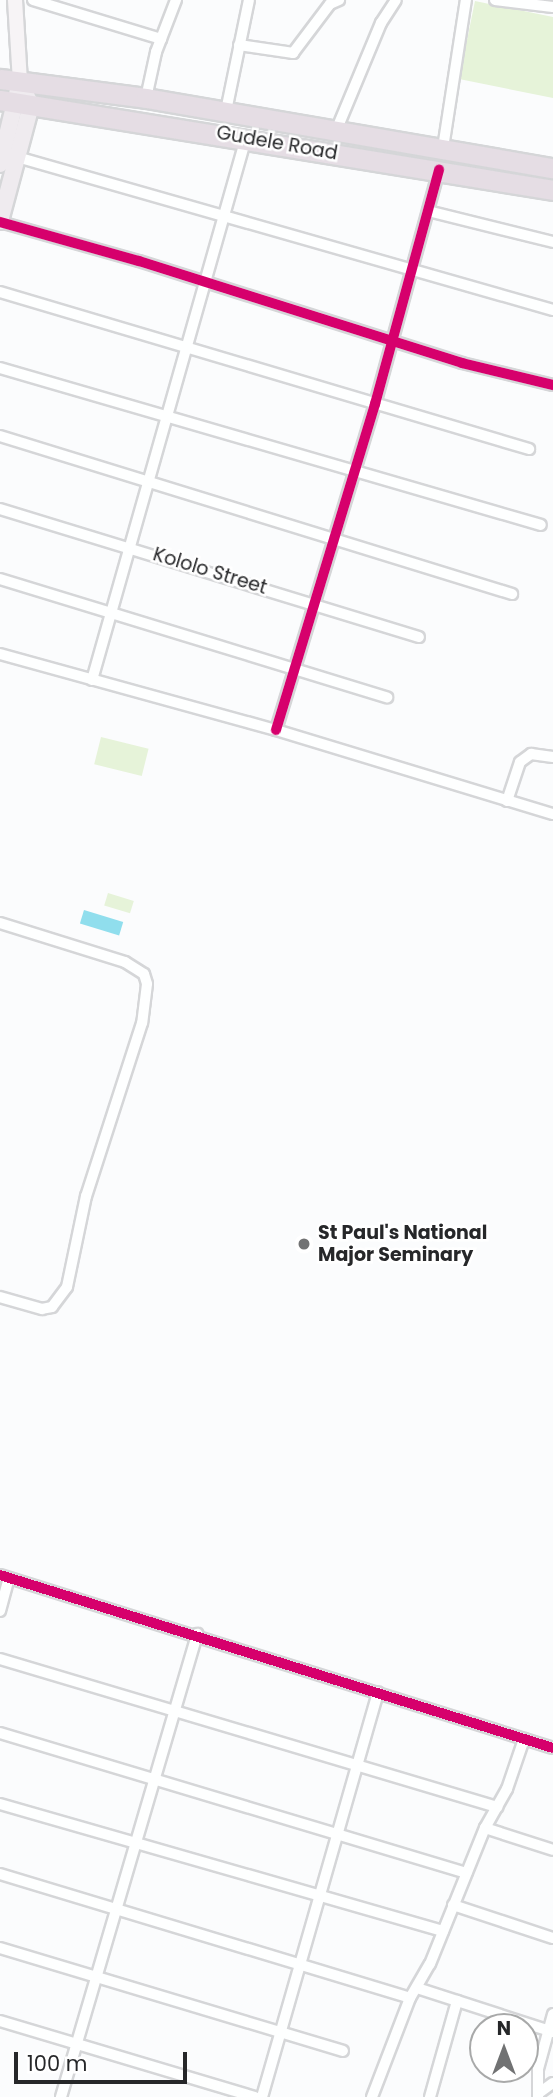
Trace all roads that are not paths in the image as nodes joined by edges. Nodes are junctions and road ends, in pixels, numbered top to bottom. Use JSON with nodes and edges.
{"nodes":[{"id":1,"x":15,"y":0,"type":"edge"},
{"id":2,"x":33,"y":0,"type":"edge"},
{"id":3,"x":176,"y":0,"type":"edge"},
{"id":4,"x":249,"y":0,"type":"edge"},
{"id":5,"x":340,"y":0,"type":"edge"},
{"id":6,"x":396,"y":0,"type":"edge"},
{"id":7,"x":466,"y":0,"type":"edge"},
{"id":8,"x":495,"y":0,"type":"edge"},
{"id":9,"x":553,"y":7,"type":"edge"},
{"id":10,"x":161,"y":40,"type":"junction"},
{"id":11,"x":239,"y":45,"type":"junction"},
{"id":12,"x":0,"y":79,"type":"edge"},
{"id":13,"x":20,"y":82,"type":"junction"},
{"id":14,"x":146,"y":98,"type":"junction"},
{"id":15,"x":15,"y":102,"type":"edge"},
{"id":16,"x":226,"y":111,"type":"junction"},
{"id":17,"x":336,"y":131,"type":"junction"},
{"id":18,"x":246,"y":138,"type":"junction"},
{"id":19,"x":443,"y":148,"type":"junction"},
{"id":20,"x":17,"y":157,"type":"junction"},
{"id":21,"x":0,"y":164,"type":"edge"},
{"id":22,"x":553,"y":168,"type":"edge"},
{"id":23,"x":439,"y":170,"type":"junction"},
{"id":24,"x":553,"y":190,"type":"edge"},
{"id":25,"x":428,"y":211,"type":"junction"},
{"id":26,"x":224,"y":216,"type":"junction"},
{"id":27,"x":0,"y":222,"type":"edge"},
{"id":28,"x":553,"y":242,"type":"edge"},
{"id":29,"x":413,"y":270,"type":"junction"},
{"id":30,"x":205,"y":281,"type":"junction"},
{"id":31,"x":0,"y":292,"type":"edge"},
{"id":32,"x":553,"y":310,"type":"edge"},
{"id":33,"x":391,"y":340,"type":"junction"},
{"id":34,"x":187,"y":347,"type":"junction"},
{"id":35,"x":0,"y":368,"type":"edge"},
{"id":36,"x":553,"y":386,"type":"edge"},
{"id":37,"x":375,"y":404,"type":"junction"},
{"id":38,"x":167,"y":416,"type":"junction"},
{"id":39,"x":0,"y":436,"type":"edge"},
{"id":40,"x":529,"y":449,"type":"dead end"},
{"id":41,"x":353,"y":469,"type":"junction"},
{"id":42,"x":148,"y":482,"type":"junction"},
{"id":43,"x":0,"y":509,"type":"edge"},
{"id":44,"x":541,"y":525,"type":"dead end"},
{"id":45,"x":331,"y":540,"type":"junction"},
{"id":46,"x":130,"y":546,"type":"junction"},
{"id":47,"x":0,"y":579,"type":"edge"},
{"id":48,"x":512,"y":594,"type":"dead end"},
{"id":49,"x":312,"y":603,"type":"junction"},
{"id":50,"x":111,"y":610,"type":"junction"},
{"id":51,"x":419,"y":637,"type":"dead end"},
{"id":52,"x":0,"y":654,"type":"edge"},
{"id":53,"x":294,"y":666,"type":"junction"},
{"id":54,"x":92,"y":680,"type":"junction"},
{"id":55,"x":387,"y":696,"type":"dead end"},
{"id":56,"x":276,"y":730,"type":"junction"},
{"id":57,"x":553,"y":757,"type":"edge"},
{"id":58,"x":508,"y":801,"type":"junction"},
{"id":59,"x":553,"y":814,"type":"edge"},
{"id":60,"x":0,"y":923,"type":"edge"},
{"id":61,"x":0,"y":1297,"type":"edge"},
{"id":62,"x":5,"y":1576,"type":"edge"},
{"id":63,"x":0,"y":1611,"type":"edge"},
{"id":64,"x":197,"y":1634,"type":"junction"},
{"id":65,"x":0,"y":1659,"type":"edge"},
{"id":66,"x":378,"y":1692,"type":"junction"},
{"id":67,"x":175,"y":1713,"type":"junction"},
{"id":68,"x":0,"y":1733,"type":"edge"},
{"id":69,"x":524,"y":1739,"type":"junction"},
{"id":70,"x":553,"y":1748,"type":"edge"},
{"id":71,"x":359,"y":1765,"type":"junction"},
{"id":72,"x":156,"y":1779,"type":"junction"},
{"id":73,"x":0,"y":1804,"type":"edge"},
{"id":74,"x":497,"y":1807,"type":"junction"},
{"id":75,"x":485,"y":1828,"type":"junction"},
{"id":76,"x":341,"y":1832,"type":"junction"},
{"id":77,"x":134,"y":1841,"type":"junction"},
{"id":78,"x":553,"y":1850,"type":"edge"},
{"id":79,"x":466,"y":1872,"type":"junction"},
{"id":80,"x":0,"y":1874,"type":"edge"},
{"id":81,"x":322,"y":1899,"type":"junction"},
{"id":82,"x":453,"y":1905,"type":"junction"},
{"id":83,"x":120,"y":1909,"type":"junction"},
{"id":84,"x":443,"y":1931,"type":"junction"},
{"id":85,"x":553,"y":1937,"type":"edge"},
{"id":86,"x":0,"y":1948,"type":"edge"},
{"id":87,"x":302,"y":1964,"type":"junction"},
{"id":88,"x":99,"y":1979,"type":"junction"},
{"id":89,"x":417,"y":1988,"type":"junction"},
{"id":90,"x":410,"y":1998,"type":"junction"},
{"id":91,"x":457,"y":2001,"type":"junction"},
{"id":92,"x":553,"y":2014,"type":"edge"},
{"id":93,"x":0,"y":2021,"type":"edge"},
{"id":94,"x":551,"y":2031,"type":"edge"},
{"id":95,"x":281,"y":2034,"type":"junction"},
{"id":96,"x":76,"y":2043,"type":"junction"},
{"id":97,"x":343,"y":2051,"type":"dead end"},
{"id":98,"x":553,"y":2083,"type":"edge"},
{"id":99,"x":538,"y":2095,"type":"edge"},
{"id":100,"x":61,"y":2097,"type":"edge"},
{"id":101,"x":255,"y":2097,"type":"edge"},
{"id":102,"x":262,"y":2097,"type":"edge"},
{"id":103,"x":372,"y":2097,"type":"edge"},
{"id":104,"x":430,"y":2097,"type":"edge"}],
"edges":[{"from":1,"to":13,"type":"main road"},
{"from":2,"to":10,"type":"street"},
{"from":3,"to":10,"type":"street"},
{"from":4,"to":11,"type":"street"},
{"from":5,"to":11,"type":"street"},
{"from":6,"to":17,"type":"street"},
{"from":7,"to":19,"type":"street"},
{"from":8,"to":9,"type":"street"},
{"from":10,"to":14,"type":"street"},
{"from":11,"to":16,"type":"street"},
{"from":12,"to":13,"type":"highway","name":"Gudele Road"},
{"from":13,"to":14,"type":"highway","name":"Gudele Road"},
{"from":13,"to":15,"type":"main road"},
{"from":14,"to":16,"type":"highway","name":"Gudele Road"},
{"from":15,"to":18,"type":"highway","name":"Gudele Road"},
{"from":15,"to":20,"type":"main road"},
{"from":15,"to":21,"type":"main road"},
{"from":16,"to":17,"type":"highway","name":"Gudele Road"},
{"from":17,"to":19,"type":"highway","name":"Gudele Road"},
{"from":18,"to":23,"type":"highway","name":"Gudele Road"},
{"from":18,"to":26,"type":"street"},
{"from":19,"to":22,"type":"highway","name":"Gudele Road"},
{"from":20,"to":26,"type":"street"},
{"from":20,"to":27,"type":"main road"},
{"from":23,"to":24,"type":"highway","name":"Gudele Road"},
{"from":23,"to":25,"type":"street"},
{"from":25,"to":28,"type":"street"},
{"from":25,"to":29,"type":"street"},
{"from":26,"to":29,"type":"street"},
{"from":26,"to":30,"type":"street"},
{"from":27,"to":30,"type":"street"},
{"from":29,"to":32,"type":"street"},
{"from":29,"to":33,"type":"street"},
{"from":30,"to":33,"type":"street"},
{"from":30,"to":34,"type":"street"},
{"from":31,"to":34,"type":"street"},
{"from":33,"to":36,"type":"street"},
{"from":33,"to":37,"type":"street"},
{"from":34,"to":37,"type":"street"},
{"from":34,"to":38,"type":"street"},
{"from":35,"to":38,"type":"street"},
{"from":37,"to":40,"type":"street"},
{"from":37,"to":41,"type":"street"},
{"from":38,"to":41,"type":"street"},
{"from":38,"to":42,"type":"street"},
{"from":39,"to":42,"type":"street"},
{"from":41,"to":44,"type":"street"},
{"from":41,"to":45,"type":"street"},
{"from":42,"to":45,"type":"street"},
{"from":42,"to":46,"type":"street"},
{"from":43,"to":46,"type":"street","name":"Kololo Street"},
{"from":45,"to":48,"type":"street"},
{"from":45,"to":49,"type":"street"},
{"from":46,"to":49,"type":"street","name":"Kololo Street"},
{"from":46,"to":50,"type":"street"},
{"from":47,"to":50,"type":"street"},
{"from":49,"to":51,"type":"street","name":"Kololo Street"},
{"from":49,"to":53,"type":"street"},
{"from":50,"to":53,"type":"street"},
{"from":50,"to":54,"type":"street"},
{"from":52,"to":54,"type":"street"},
{"from":53,"to":55,"type":"street"},
{"from":53,"to":56,"type":"street"},
{"from":54,"to":56,"type":"street"},
{"from":56,"to":58,"type":"street"},
{"from":57,"to":58,"type":"street"},
{"from":58,"to":59,"type":"street"},
{"from":60,"to":61,"type":"street"},
{"from":62,"to":63,"type":"street"},
{"from":62,"to":64,"type":"street"},
{"from":64,"to":66,"type":"street"},
{"from":64,"to":67,"type":"street"},
{"from":65,"to":67,"type":"street"},
{"from":66,"to":69,"type":"street"},
{"from":66,"to":71,"type":"street"},
{"from":67,"to":71,"type":"street"},
{"from":67,"to":72,"type":"street"},
{"from":68,"to":72,"type":"street"},
{"from":69,"to":70,"type":"street"},
{"from":69,"to":74,"type":"street"},
{"from":71,"to":74,"type":"street"},
{"from":71,"to":76,"type":"street"},
{"from":72,"to":76,"type":"street"},
{"from":72,"to":77,"type":"street"},
{"from":73,"to":77,"type":"street"},
{"from":74,"to":75,"type":"street"},
{"from":75,"to":78,"type":"street"},
{"from":75,"to":79,"type":"street"},
{"from":76,"to":79,"type":"street"},
{"from":76,"to":81,"type":"street"},
{"from":77,"to":81,"type":"street"},
{"from":77,"to":83,"type":"street"},
{"from":79,"to":82,"type":"street"},
{"from":80,"to":83,"type":"street"},
{"from":81,"to":84,"type":"street"},
{"from":81,"to":87,"type":"street"},
{"from":82,"to":84,"type":"street"},
{"from":82,"to":85,"type":"street"},
{"from":83,"to":87,"type":"street"},
{"from":83,"to":88,"type":"street"},
{"from":84,"to":89,"type":"street"},
{"from":86,"to":88,"type":"street"},
{"from":87,"to":90,"type":"street"},
{"from":87,"to":95,"type":"street"},
{"from":88,"to":95,"type":"street"},
{"from":88,"to":96,"type":"street"},
{"from":89,"to":90,"type":"street"},
{"from":89,"to":91,"type":"street"},
{"from":90,"to":103,"type":"street"},
{"from":91,"to":94,"type":"street"},
{"from":91,"to":104,"type":"street"},
{"from":92,"to":94,"type":"street"},
{"from":93,"to":96,"type":"street"},
{"from":94,"to":99,"type":"street"},
{"from":95,"to":97,"type":"street"},
{"from":95,"to":102,"type":"street"},
{"from":96,"to":100,"type":"street"},
{"from":96,"to":101,"type":"street"},
{"from":98,"to":99,"type":"street"}]}
